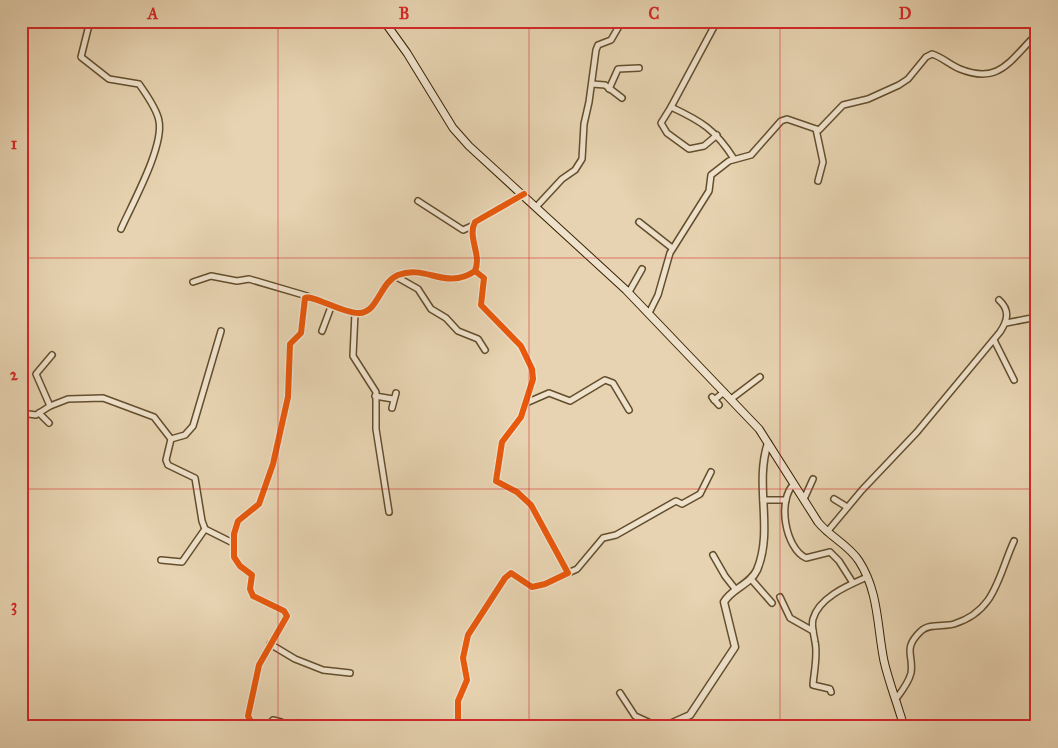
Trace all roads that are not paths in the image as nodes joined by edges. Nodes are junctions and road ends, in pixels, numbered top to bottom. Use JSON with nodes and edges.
{"nodes":[{"id":1,"x":90,"y":21,"type":"edge"},
{"id":2,"x":384,"y":21,"type":"edge"},
{"id":3,"x":622,"y":21,"type":"edge"},
{"id":4,"x":717,"y":21,"type":"edge"},
{"id":5,"x":1037,"y":34,"type":"edge"},
{"id":6,"x":639,"y":68,"type":"dead end"},
{"id":7,"x":595,"y":84,"type":"junction"},
{"id":8,"x":609,"y":88,"type":"junction"},
{"id":9,"x":622,"y":98,"type":"dead end"},
{"id":10,"x":671,"y":107,"type":"junction"},
{"id":11,"x":816,"y":130,"type":"junction"},
{"id":12,"x":718,"y":135,"type":"junction"},
{"id":13,"x":734,"y":159,"type":"junction"},
{"id":14,"x":818,"y":181,"type":"dead end"},
{"id":15,"x":524,"y":194,"type":"junction"},
{"id":16,"x":418,"y":201,"type":"dead end"},
{"id":17,"x":537,"y":206,"type":"junction"},
{"id":18,"x":639,"y":222,"type":"dead end"},
{"id":19,"x":472,"y":226,"type":"junction"},
{"id":20,"x":121,"y":229,"type":"dead end"},
{"id":21,"x":672,"y":248,"type":"junction"},
{"id":22,"x":642,"y":269,"type":"dead end"},
{"id":23,"x":475,"y":271,"type":"junction"},
{"id":24,"x":395,"y":276,"type":"junction"},
{"id":25,"x":193,"y":282,"type":"dead end"},
{"id":26,"x":628,"y":292,"type":"junction"},
{"id":27,"x":307,"y":296,"type":"junction"},
{"id":28,"x":999,"y":300,"type":"dead end"},
{"id":29,"x":331,"y":307,"type":"junction"},
{"id":30,"x":355,"y":313,"type":"junction"},
{"id":31,"x":649,"y":313,"type":"junction"},
{"id":32,"x":1037,"y":317,"type":"edge"},
{"id":33,"x":1006,"y":323,"type":"junction"},
{"id":34,"x":221,"y":331,"type":"dead end"},
{"id":35,"x":322,"y":331,"type":"dead end"},
{"id":36,"x":994,"y":340,"type":"junction"},
{"id":37,"x":485,"y":350,"type":"dead end"},
{"id":38,"x":52,"y":355,"type":"dead end"},
{"id":39,"x":760,"y":376,"type":"dead end"},
{"id":40,"x":1014,"y":380,"type":"dead end"},
{"id":41,"x":724,"y":392,"type":"junction"},
{"id":42,"x":396,"y":393,"type":"dead end"},
{"id":43,"x":375,"y":396,"type":"junction"},
{"id":44,"x":393,"y":399,"type":"junction"},
{"id":45,"x":731,"y":399,"type":"junction"},
{"id":46,"x":525,"y":403,"type":"junction"},
{"id":47,"x":719,"y":405,"type":"dead end"},
{"id":48,"x":50,"y":406,"type":"junction"},
{"id":49,"x":392,"y":408,"type":"dead end"},
{"id":50,"x":629,"y":410,"type":"dead end"},
{"id":51,"x":21,"y":413,"type":"edge"},
{"id":52,"x":39,"y":413,"type":"junction"},
{"id":53,"x":49,"y":423,"type":"dead end"},
{"id":54,"x":171,"y":439,"type":"junction"},
{"id":55,"x":768,"y":443,"type":"junction"},
{"id":56,"x":711,"y":472,"type":"dead end"},
{"id":57,"x":813,"y":480,"type":"dead end"},
{"id":58,"x":794,"y":484,"type":"junction"},
{"id":59,"x":804,"y":499,"type":"junction"},
{"id":60,"x":834,"y":499,"type":"dead end"},
{"id":61,"x":763,"y":500,"type":"junction"},
{"id":62,"x":786,"y":500,"type":"junction"},
{"id":63,"x":847,"y":507,"type":"junction"},
{"id":64,"x":389,"y":512,"type":"dead end"},
{"id":65,"x":205,"y":529,"type":"junction"},
{"id":66,"x":827,"y":532,"type":"junction"},
{"id":67,"x":1014,"y":541,"type":"dead end"},
{"id":68,"x":233,"y":543,"type":"junction"},
{"id":69,"x":713,"y":555,"type":"dead end"},
{"id":70,"x":161,"y":560,"type":"dead end"},
{"id":71,"x":568,"y":573,"type":"junction"},
{"id":72,"x":867,"y":578,"type":"junction"},
{"id":73,"x":751,"y":579,"type":"junction"},
{"id":74,"x":853,"y":583,"type":"junction"},
{"id":75,"x":732,"y":594,"type":"junction"},
{"id":76,"x":780,"y":597,"type":"dead end"},
{"id":77,"x":772,"y":603,"type":"dead end"},
{"id":78,"x":813,"y":631,"type":"junction"},
{"id":79,"x":270,"y":644,"type":"junction"},
{"id":80,"x":350,"y":673,"type":"dead end"},
{"id":81,"x":831,"y":692,"type":"dead end"},
{"id":82,"x":620,"y":693,"type":"dead end"},
{"id":83,"x":896,"y":699,"type":"junction"},
{"id":84,"x":254,"y":727,"type":"edge"},
{"id":85,"x":266,"y":727,"type":"edge"},
{"id":86,"x":288,"y":727,"type":"edge"},
{"id":87,"x":458,"y":727,"type":"edge"},
{"id":88,"x":659,"y":727,"type":"edge"},
{"id":89,"x":663,"y":727,"type":"edge"},
{"id":90,"x":904,"y":727,"type":"edge"}],
"edges":[{"from":1,"to":20,"type":"street"},
{"from":2,"to":15,"type":"main road"},
{"from":3,"to":7,"type":"street"},
{"from":4,"to":10,"type":"street"},
{"from":5,"to":11,"type":"street"},
{"from":6,"to":8,"type":"street"},
{"from":7,"to":8,"type":"street"},
{"from":7,"to":17,"type":"street"},
{"from":8,"to":9,"type":"street"},
{"from":10,"to":12,"type":"street"},
{"from":10,"to":12,"type":"street"},
{"from":11,"to":13,"type":"street"},
{"from":11,"to":14,"type":"street"},
{"from":12,"to":13,"type":"street"},
{"from":13,"to":21,"type":"street"},
{"from":15,"to":17,"type":"main road"},
{"from":15,"to":19,"type":"street"},
{"from":16,"to":19,"type":"street"},
{"from":17,"to":26,"type":"main road"},
{"from":18,"to":21,"type":"street"},
{"from":19,"to":23,"type":"street"},
{"from":21,"to":31,"type":"street"},
{"from":22,"to":26,"type":"street"},
{"from":23,"to":24,"type":"street"},
{"from":23,"to":46,"type":"street"},
{"from":24,"to":30,"type":"street"},
{"from":24,"to":37,"type":"street"},
{"from":25,"to":27,"type":"street"},
{"from":26,"to":31,"type":"main road"},
{"from":27,"to":29,"type":"street"},
{"from":27,"to":68,"type":"street"},
{"from":28,"to":33,"type":"street"},
{"from":29,"to":30,"type":"street"},
{"from":29,"to":35,"type":"street"},
{"from":30,"to":43,"type":"street"},
{"from":31,"to":41,"type":"main road"},
{"from":32,"to":33,"type":"street"},
{"from":33,"to":36,"type":"street"},
{"from":34,"to":54,"type":"street"},
{"from":36,"to":40,"type":"street"},
{"from":36,"to":63,"type":"street"},
{"from":38,"to":48,"type":"street"},
{"from":39,"to":45,"type":"street"},
{"from":41,"to":45,"type":"main road"},
{"from":41,"to":47,"type":"street"},
{"from":42,"to":44,"type":"street"},
{"from":43,"to":44,"type":"street"},
{"from":43,"to":64,"type":"street"},
{"from":44,"to":49,"type":"street"},
{"from":45,"to":55,"type":"main road"},
{"from":46,"to":50,"type":"street"},
{"from":46,"to":71,"type":"street"},
{"from":48,"to":52,"type":"street"},
{"from":48,"to":54,"type":"street"},
{"from":51,"to":52,"type":"street"},
{"from":52,"to":53,"type":"street"},
{"from":54,"to":65,"type":"street"},
{"from":55,"to":58,"type":"main road"},
{"from":55,"to":61,"type":"street"},
{"from":56,"to":71,"type":"street"},
{"from":57,"to":59,"type":"street"},
{"from":58,"to":59,"type":"main road"},
{"from":58,"to":62,"type":"street"},
{"from":59,"to":66,"type":"main road"},
{"from":60,"to":63,"type":"street"},
{"from":61,"to":62,"type":"street"},
{"from":61,"to":73,"type":"street"},
{"from":62,"to":74,"type":"street"},
{"from":63,"to":66,"type":"street"},
{"from":65,"to":68,"type":"street"},
{"from":65,"to":70,"type":"street"},
{"from":66,"to":72,"type":"main road"},
{"from":67,"to":83,"type":"street"},
{"from":68,"to":79,"type":"street"},
{"from":69,"to":75,"type":"street"},
{"from":71,"to":87,"type":"street"},
{"from":72,"to":74,"type":"street"},
{"from":72,"to":83,"type":"main road"},
{"from":73,"to":75,"type":"street"},
{"from":73,"to":77,"type":"street"},
{"from":74,"to":78,"type":"street"},
{"from":75,"to":89,"type":"street"},
{"from":76,"to":78,"type":"street"},
{"from":78,"to":81,"type":"street"},
{"from":79,"to":80,"type":"street"},
{"from":79,"to":84,"type":"street"},
{"from":82,"to":88,"type":"street"},
{"from":83,"to":90,"type":"main road"},
{"from":85,"to":86,"type":"street"}]}
